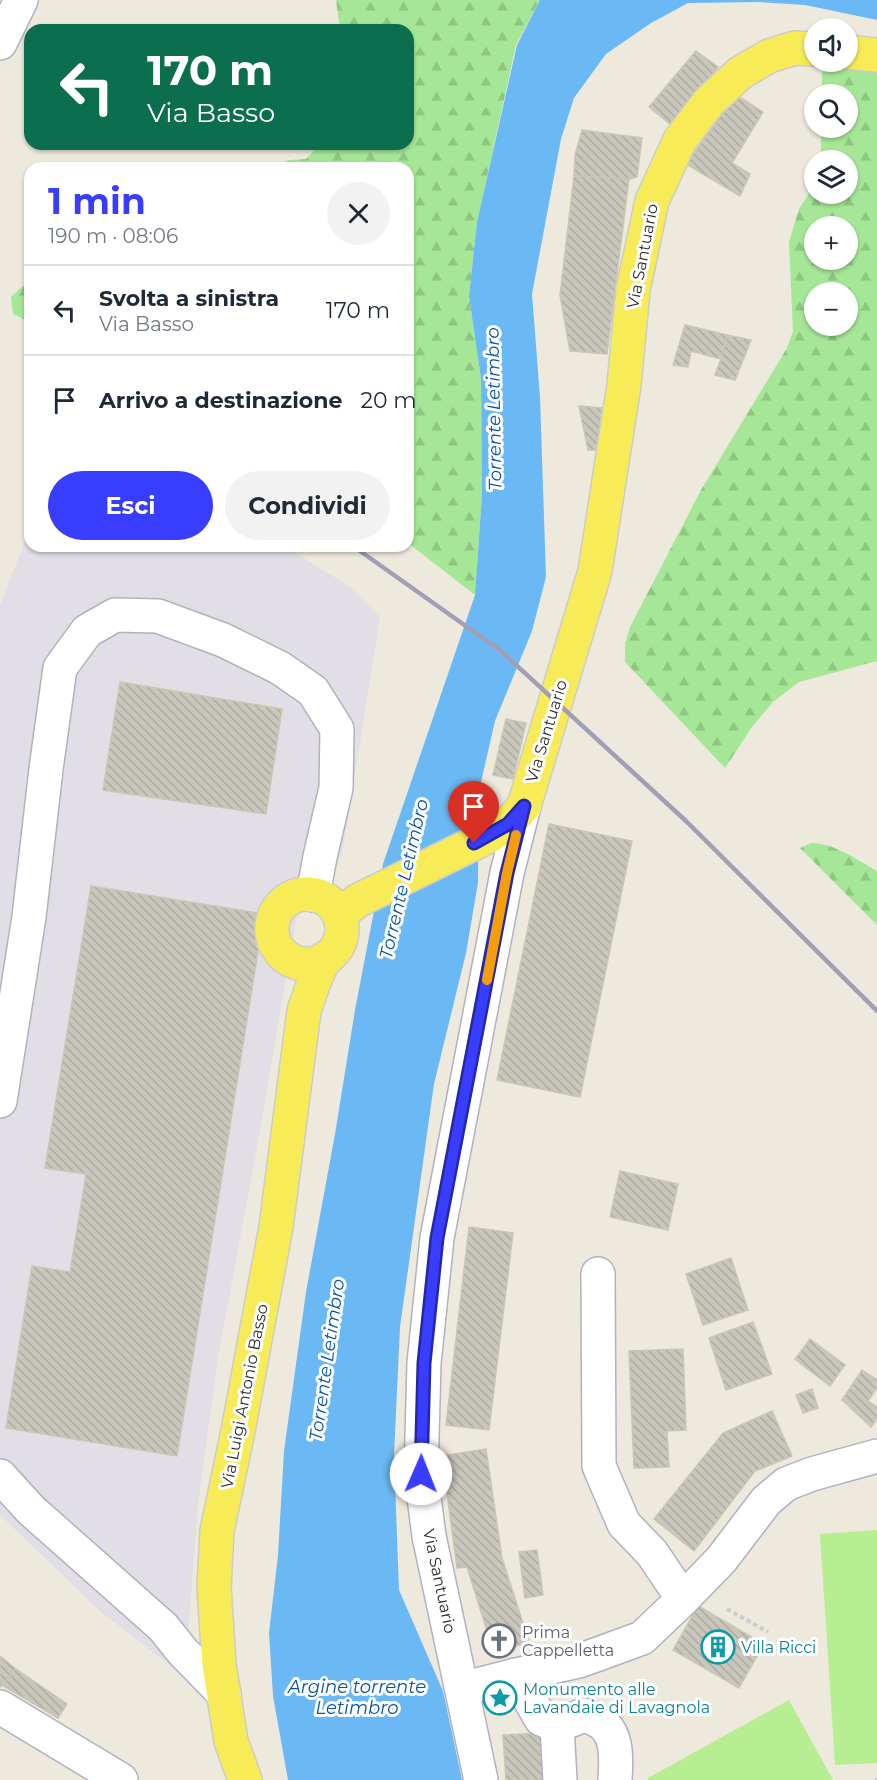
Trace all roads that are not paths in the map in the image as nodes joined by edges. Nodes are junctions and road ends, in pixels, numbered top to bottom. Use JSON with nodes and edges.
{"nodes":[{"id":1,"x":21,"y":0,"type":"edge"},
{"id":2,"x":0,"y":43,"type":"edge"},
{"id":3,"x":804,"y":48,"type":"edge"},
{"id":4,"x":858,"y":53,"type":"edge"},
{"id":5,"x":877,"y":55,"type":"edge"},
{"id":6,"x":524,"y":806,"type":"junction"},
{"id":7,"x":314,"y":895,"type":"junction"},
{"id":8,"x":339,"y":915,"type":"junction"},
{"id":9,"x":287,"y":958,"type":"junction"},
{"id":10,"x":324,"y":959,"type":"junction"},
{"id":11,"x":304,"y":1011,"type":"junction"},
{"id":12,"x":0,"y":1101,"type":"edge"},
{"id":13,"x":598,"y":1274,"type":"dead end"},
{"id":14,"x":877,"y":1456,"type":"edge"},
{"id":15,"x":0,"y":1476,"type":"edge"},
{"id":16,"x":683,"y":1599,"type":"junction"},
{"id":17,"x":516,"y":1675,"type":"junction"},
{"id":18,"x":462,"y":1689,"type":"junction"},
{"id":19,"x":224,"y":1694,"type":"junction"},
{"id":20,"x":0,"y":1707,"type":"edge"},
{"id":21,"x":557,"y":1726,"type":"junction"},
{"id":22,"x":121,"y":1780,"type":"edge"},
{"id":23,"x":245,"y":1780,"type":"edge"},
{"id":24,"x":481,"y":1780,"type":"edge"},
{"id":25,"x":560,"y":1780,"type":"edge"},
{"id":26,"x":615,"y":1780,"type":"edge"}],
"edges":[{"from":1,"to":2,"type":"street"},
{"from":3,"to":6,"type":"main road","name":"Via Santuario"},
{"from":4,"to":5,"type":"main road"},
{"from":6,"to":8,"type":"main road"},
{"from":6,"to":18,"type":"street","name":"Via Santuario"},
{"from":7,"to":8,"type":"main road"},
{"from":7,"to":9,"type":"main road","name":"Via Luigi Antonio Basso"},
{"from":7,"to":12,"type":"street"},
{"from":8,"to":10,"type":"main road","name":"Via Luigi Antonio Basso"},
{"from":9,"to":10,"type":"main road"},
{"from":9,"to":11,"type":"main road","name":"Via Luigi Antonio Basso"},
{"from":10,"to":11,"type":"main road","name":"Via Luigi Antonio Basso"},
{"from":11,"to":19,"type":"main road","name":"Via Luigi Antonio Basso"},
{"from":13,"to":16,"type":"street"},
{"from":14,"to":16,"type":"street"},
{"from":15,"to":19,"type":"street"},
{"from":16,"to":17,"type":"street"},
{"from":17,"to":18,"type":"street"},
{"from":17,"to":21,"type":"street"},
{"from":18,"to":24,"type":"street","name":"Via Santuario"},
{"from":19,"to":23,"type":"main road","name":"Via Luigi Antonio Basso"},
{"from":20,"to":22,"type":"street"},
{"from":21,"to":25,"type":"street"},
{"from":21,"to":26,"type":"street"}]}
